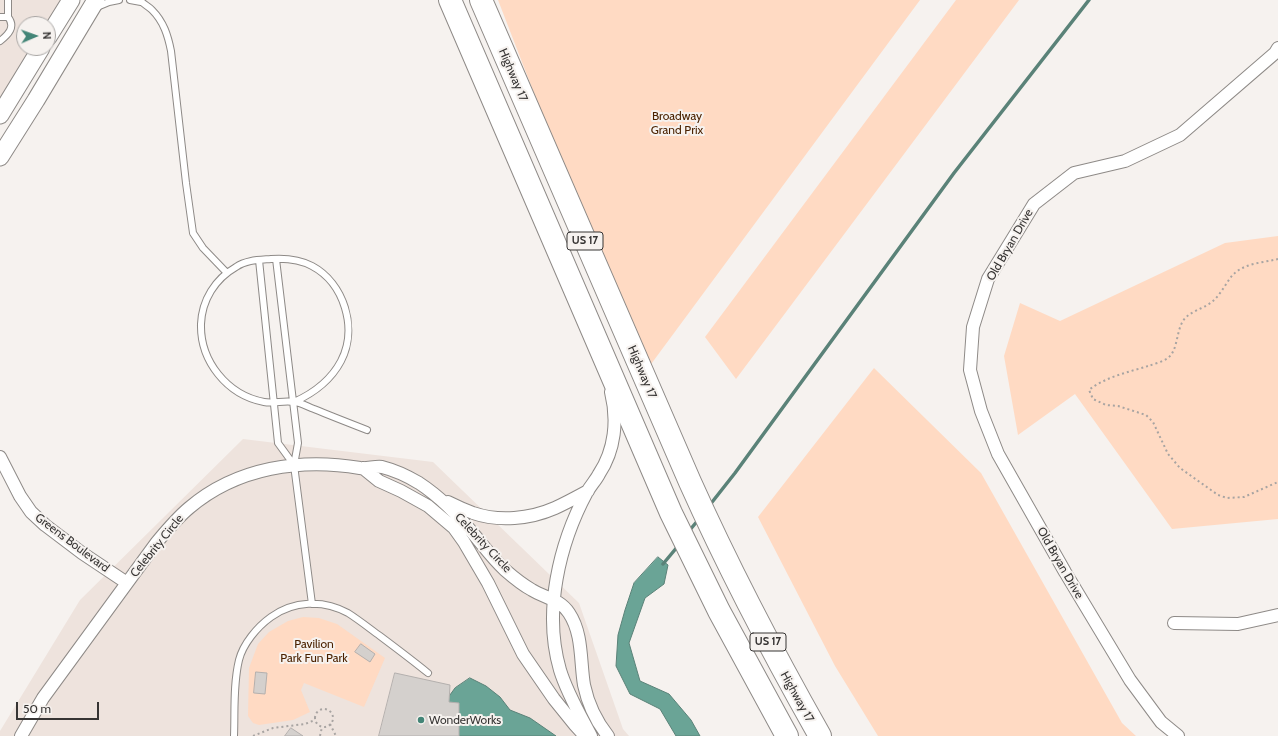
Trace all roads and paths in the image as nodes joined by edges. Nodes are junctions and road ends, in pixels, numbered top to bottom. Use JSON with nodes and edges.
{"nodes":[{"id":1,"x":8,"y":0,"type":"edge"},
{"id":2,"x":71,"y":0,"type":"edge"},
{"id":3,"x":119,"y":0,"type":"edge"},
{"id":4,"x":130,"y":0,"type":"edge"},
{"id":5,"x":450,"y":0,"type":"edge"},
{"id":6,"x":481,"y":0,"type":"edge"},
{"id":7,"x":140,"y":1,"type":"edge"},
{"id":8,"x":93,"y":5,"type":"edge"},
{"id":9,"x":8,"y":17,"type":"junction"},
{"id":10,"x":0,"y":18,"type":"edge"},
{"id":11,"x":56,"y":24,"type":"edge"},
{"id":12,"x":0,"y":41,"type":"edge"},
{"id":13,"x":1278,"y":48,"type":"edge"},
{"id":14,"x":36,"y":56,"type":"edge"},
{"id":15,"x":0,"y":115,"type":"edge"},
{"id":16,"x":0,"y":157,"type":"edge"},
{"id":17,"x":276,"y":259,"type":"junction"},
{"id":18,"x":1278,"y":259,"type":"edge"},
{"id":19,"x":259,"y":260,"type":"junction"},
{"id":20,"x":228,"y":273,"type":"junction"},
{"id":21,"x":603,"y":354,"type":"junction"},
{"id":22,"x":294,"y":402,"type":"junction"},
{"id":23,"x":274,"y":403,"type":"junction"},
{"id":24,"x":367,"y":430,"type":"dead end"},
{"id":25,"x":0,"y":457,"type":"edge"},
{"id":26,"x":294,"y":465,"type":"junction"},
{"id":27,"x":363,"y":468,"type":"junction"},
{"id":28,"x":1278,"y":482,"type":"edge"},
{"id":29,"x":588,"y":491,"type":"junction"},
{"id":30,"x":442,"y":500,"type":"junction"},
{"id":31,"x":126,"y":583,"type":"junction"},
{"id":32,"x":555,"y":600,"type":"junction"},
{"id":33,"x":312,"y":604,"type":"junction"},
{"id":34,"x":1278,"y":615,"type":"edge"},
{"id":35,"x":1174,"y":624,"type":"dead end"},
{"id":36,"x":428,"y":673,"type":"dead end"},
{"id":37,"x":315,"y":720,"type":"junction"},
{"id":38,"x":330,"y":724,"type":"junction"},
{"id":39,"x":322,"y":727,"type":"junction"},
{"id":40,"x":21,"y":736,"type":"edge"},
{"id":41,"x":234,"y":736,"type":"edge"},
{"id":42,"x":253,"y":736,"type":"edge"},
{"id":43,"x":320,"y":736,"type":"edge"},
{"id":44,"x":336,"y":736,"type":"edge"},
{"id":45,"x":585,"y":736,"type":"edge"},
{"id":46,"x":591,"y":736,"type":"edge"},
{"id":47,"x":608,"y":736,"type":"edge"},
{"id":48,"x":787,"y":736,"type":"edge"},
{"id":49,"x":820,"y":736,"type":"edge"},
{"id":50,"x":1178,"y":736,"type":"edge"}],
"edges":[{"from":1,"to":9,"type":"lane"},
{"from":2,"to":11,"type":"main road"},
{"from":3,"to":8,"type":"lane"},
{"from":4,"to":7,"type":"lane"},
{"from":5,"to":21,"type":"highway","number":"US 17"},
{"from":6,"to":49,"type":"highway","name":"Highway 17","number":"US 17"},
{"from":7,"to":20,"type":"lane"},
{"from":8,"to":16,"type":"main road"},
{"from":9,"to":10,"type":"lane"},
{"from":9,"to":12,"type":"lane"},
{"from":13,"to":50,"type":"street","name":"Old Bryan Drive"},
{"from":14,"to":15,"type":"main road"},
{"from":17,"to":19,"type":"lane"},
{"from":17,"to":22,"type":"lane"},
{"from":17,"to":22,"type":"lane"},
{"from":18,"to":28,"type":"path"},
{"from":19,"to":20,"type":"lane"},
{"from":19,"to":23,"type":"lane"},
{"from":20,"to":23,"type":"lane"},
{"from":21,"to":29,"type":"street"},
{"from":21,"to":48,"type":"highway","number":"US 17"},
{"from":22,"to":23,"type":"lane"},
{"from":22,"to":24,"type":"lane"},
{"from":22,"to":26,"type":"lane"},
{"from":23,"to":26,"type":"lane"},
{"from":25,"to":31,"type":"street","name":"Greens Boulevard"},
{"from":26,"to":27,"type":"street","name":"Celebrity Circle"},
{"from":26,"to":31,"type":"street","name":"Celebrity Circle"},
{"from":26,"to":33,"type":"lane"},
{"from":27,"to":30,"type":"street","name":"Celebrity Circle"},
{"from":27,"to":45,"type":"street","name":"Celebrity Circle"},
{"from":29,"to":30,"type":"street"},
{"from":29,"to":32,"type":"street"},
{"from":30,"to":32,"type":"street","name":"Celebrity Circle"},
{"from":31,"to":40,"type":"street","name":"Celebrity Circle"},
{"from":32,"to":46,"type":"street"},
{"from":32,"to":47,"type":"street","name":"Celebrity Circle"},
{"from":33,"to":36,"type":"lane"},
{"from":33,"to":41,"type":"lane"},
{"from":34,"to":35,"type":"street"},
{"from":37,"to":38,"type":"path"},
{"from":37,"to":39,"type":"path"},
{"from":37,"to":42,"type":"path"},
{"from":38,"to":39,"type":"path"},
{"from":38,"to":44,"type":"path"},
{"from":39,"to":43,"type":"path"}]}
